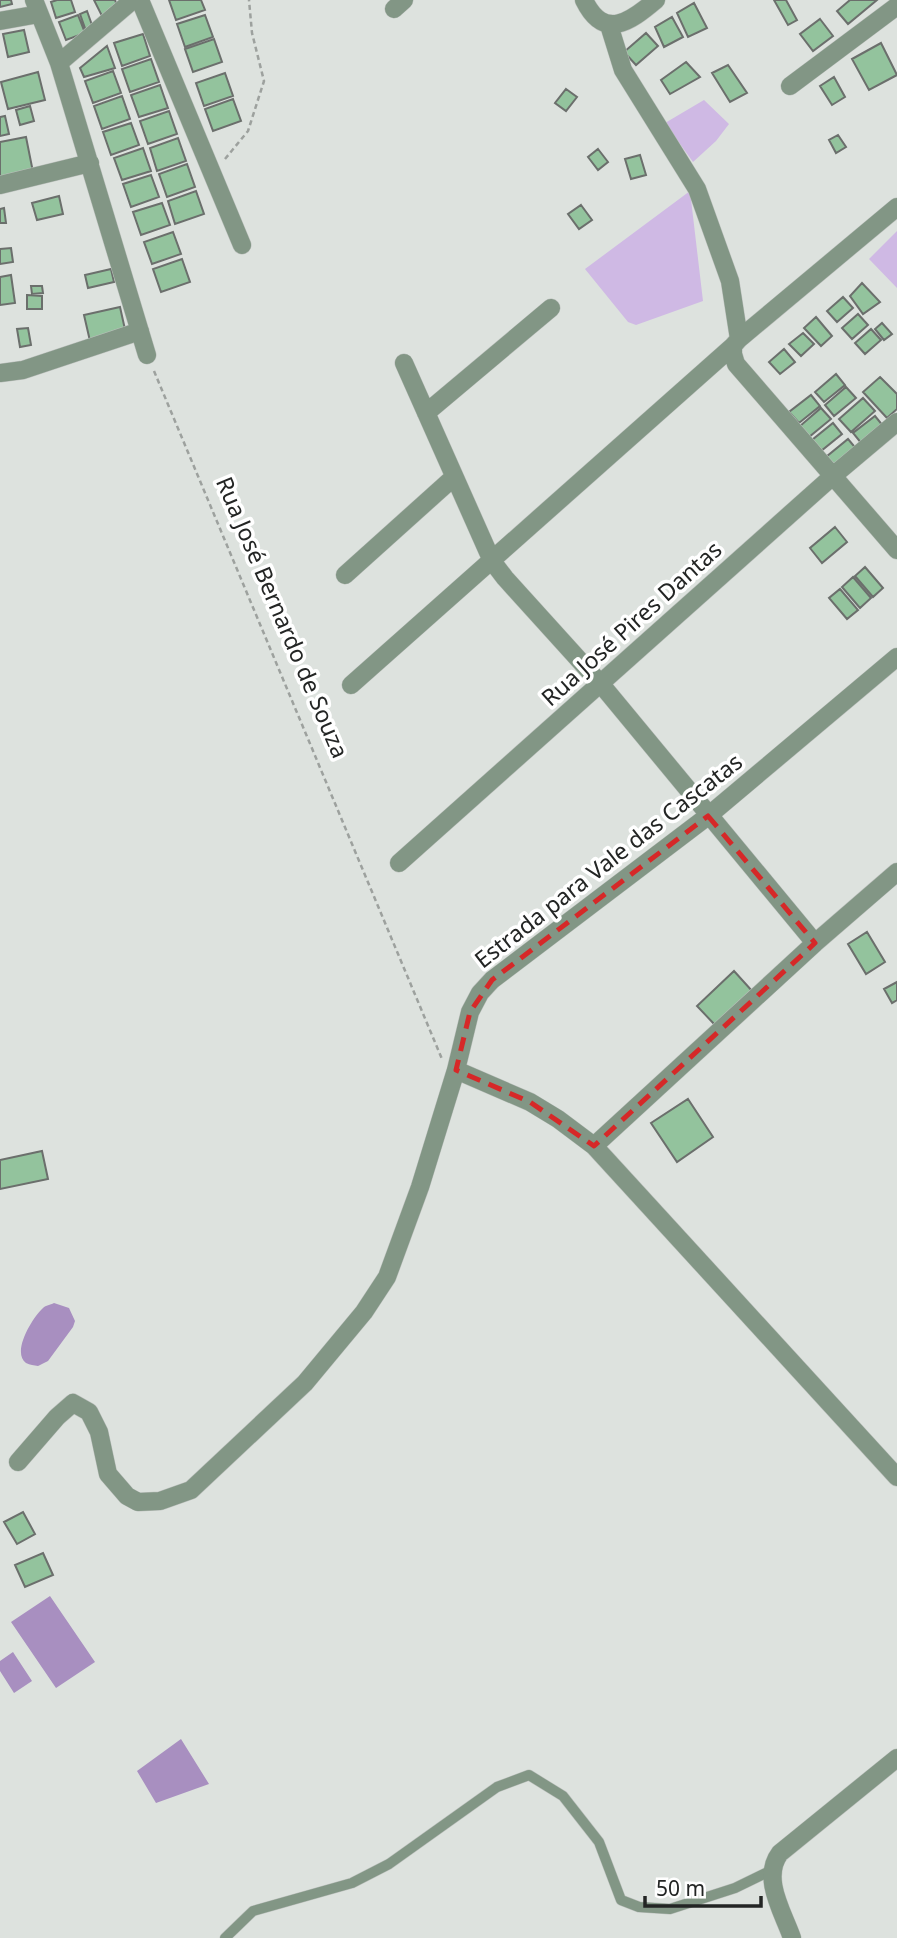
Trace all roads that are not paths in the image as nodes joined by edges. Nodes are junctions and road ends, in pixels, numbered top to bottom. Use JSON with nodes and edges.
{"nodes":[{"id":1,"x":133,"y":0,"type":"edge"},
{"id":2,"x":140,"y":0,"type":"edge"},
{"id":3,"x":584,"y":0,"type":"edge"},
{"id":4,"x":656,"y":0,"type":"edge"},
{"id":5,"x":897,"y":6,"type":"edge"},
{"id":6,"x":36,"y":7,"type":"edge"},
{"id":7,"x":0,"y":21,"type":"edge"},
{"id":8,"x":609,"y":25,"type":"junction"},
{"id":9,"x":59,"y":63,"type":"junction"},
{"id":10,"x":790,"y":86,"type":"dead end"},
{"id":11,"x":90,"y":163,"type":"junction"},
{"id":12,"x":0,"y":185,"type":"edge"},
{"id":13,"x":897,"y":207,"type":"edge"},
{"id":14,"x":242,"y":245,"type":"dead end"},
{"id":15,"x":551,"y":308,"type":"dead end"},
{"id":16,"x":140,"y":331,"type":"junction"},
{"id":17,"x":736,"y":342,"type":"junction"},
{"id":18,"x":147,"y":355,"type":"road end"},
{"id":19,"x":404,"y":363,"type":"dead end"},
{"id":20,"x":0,"y":373,"type":"edge"},
{"id":21,"x":426,"y":413,"type":"junction"},
{"id":22,"x":897,"y":422,"type":"edge"},
{"id":23,"x":834,"y":475,"type":"junction"},
{"id":24,"x":454,"y":477,"type":"junction"},
{"id":25,"x":897,"y":550,"type":"edge"},
{"id":26,"x":492,"y":561,"type":"junction"},
{"id":27,"x":345,"y":575,"type":"dead end"},
{"id":28,"x":897,"y":657,"type":"edge"},
{"id":29,"x":600,"y":683,"type":"junction"},
{"id":30,"x":351,"y":685,"type":"dead end"},
{"id":31,"x":708,"y":816,"type":"junction"},
{"id":32,"x":399,"y":863,"type":"dead end"},
{"id":33,"x":897,"y":872,"type":"edge"},
{"id":34,"x":815,"y":943,"type":"junction"},
{"id":35,"x":453,"y":1076,"type":"junction"},
{"id":36,"x":594,"y":1146,"type":"junction"},
{"id":37,"x":18,"y":1462,"type":"dead end"},
{"id":38,"x":897,"y":1477,"type":"edge"},
{"id":39,"x":897,"y":1758,"type":"edge"},
{"id":40,"x":772,"y":1870,"type":"junction"},
{"id":41,"x":225,"y":1938,"type":"edge"},
{"id":42,"x":792,"y":1938,"type":"edge"}],
"edges":[{"from":1,"to":9,"type":"street"},
{"from":2,"to":14,"type":"street"},
{"from":3,"to":8,"type":"street"},
{"from":4,"to":8,"type":"street"},
{"from":5,"to":10,"type":"street"},
{"from":6,"to":7,"type":"street"},
{"from":6,"to":9,"type":"street"},
{"from":8,"to":17,"type":"street"},
{"from":9,"to":11,"type":"street"},
{"from":11,"to":12,"type":"street"},
{"from":11,"to":16,"type":"street"},
{"from":13,"to":17,"type":"street"},
{"from":15,"to":21,"type":"street"},
{"from":16,"to":18,"type":"street"},
{"from":16,"to":20,"type":"street"},
{"from":17,"to":23,"type":"street"},
{"from":17,"to":26,"type":"street"},
{"from":19,"to":21,"type":"street"},
{"from":21,"to":24,"type":"street"},
{"from":22,"to":23,"type":"street","name":"Rua José Pires Dantas"},
{"from":23,"to":25,"type":"street"},
{"from":23,"to":29,"type":"street","name":"Rua José Pires Dantas"},
{"from":24,"to":26,"type":"street"},
{"from":24,"to":27,"type":"street"},
{"from":26,"to":29,"type":"street"},
{"from":26,"to":30,"type":"street"},
{"from":28,"to":31,"type":"street","name":"Estrada para Vale das Cascatas"},
{"from":29,"to":31,"type":"street"},
{"from":29,"to":32,"type":"street","name":"Rua José Pires Dantas"},
{"from":31,"to":34,"type":"street"},
{"from":31,"to":35,"type":"street","name":"Estrada para Vale das Cascatas"},
{"from":33,"to":34,"type":"street"},
{"from":34,"to":36,"type":"street"},
{"from":35,"to":36,"type":"street"},
{"from":35,"to":37,"type":"street","name":"Estrada para Vale das Cascatas"},
{"from":36,"to":38,"type":"street"},
{"from":39,"to":40,"type":"street"},
{"from":40,"to":41,"type":"lane"},
{"from":40,"to":42,"type":"street"}]}
